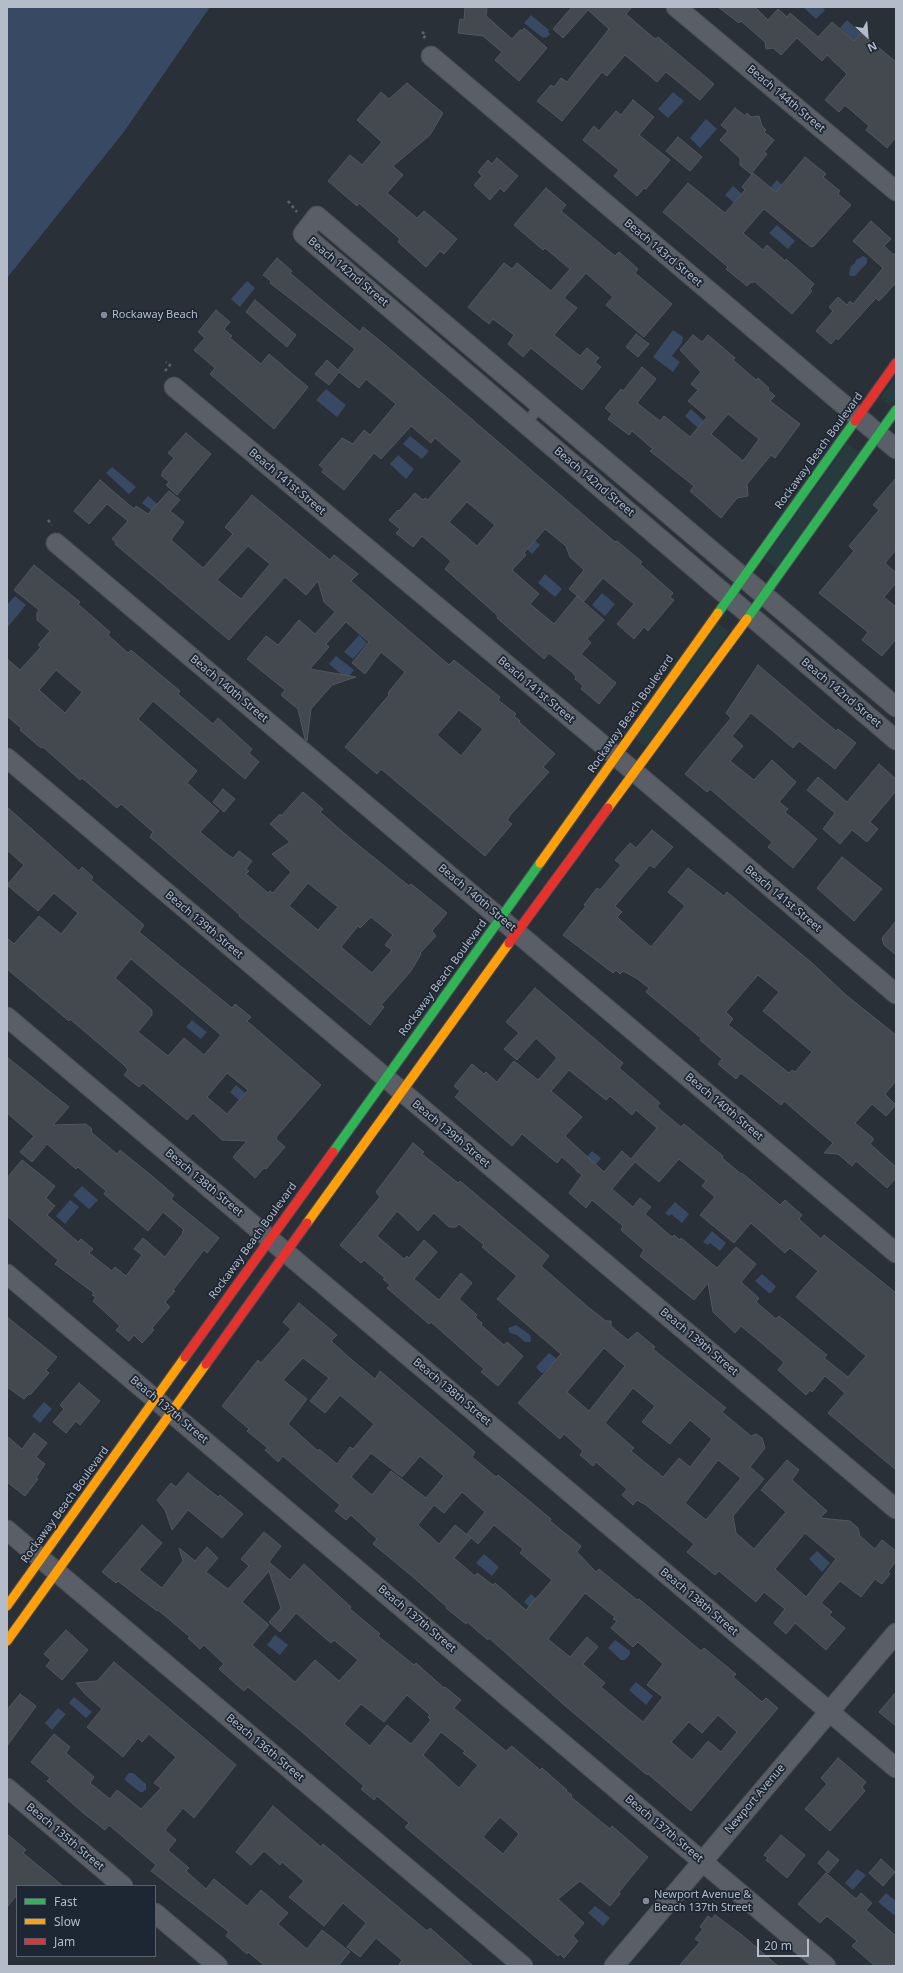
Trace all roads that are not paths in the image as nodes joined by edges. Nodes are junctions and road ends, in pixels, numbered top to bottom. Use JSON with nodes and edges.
{"nodes":[{"id":1,"x":676,"y":7,"type":"edge"},
{"id":2,"x":431,"y":56,"type":"dead end"},
{"id":3,"x":896,"y":191,"type":"edge"},
{"id":4,"x":896,"y":363,"type":"edge"},
{"id":5,"x":174,"y":387,"type":"dead end"},
{"id":6,"x":540,"y":405,"type":"junction"},
{"id":7,"x":896,"y":410,"type":"edge"},
{"id":8,"x":858,"y":417,"type":"junction"},
{"id":9,"x":526,"y":424,"type":"junction"},
{"id":10,"x":879,"y":434,"type":"junction"},
{"id":11,"x":896,"y":449,"type":"edge"},
{"id":12,"x":56,"y":544,"type":"dead end"},
{"id":13,"x":743,"y":577,"type":"junction"},
{"id":14,"x":764,"y":595,"type":"junction"},
{"id":15,"x":729,"y":597,"type":"junction"},
{"id":16,"x":750,"y":615,"type":"junction"},
{"id":17,"x":896,"y":707,"type":"edge"},
{"id":18,"x":896,"y":740,"type":"edge"},
{"id":19,"x":615,"y":756,"type":"junction"},
{"id":20,"x":7,"y":758,"type":"edge"},
{"id":21,"x":634,"y":772,"type":"junction"},
{"id":22,"x":501,"y":918,"type":"junction"},
{"id":23,"x":517,"y":932,"type":"junction"},
{"id":24,"x":896,"y":994,"type":"edge"},
{"id":25,"x":7,"y":1016,"type":"edge"},
{"id":26,"x":386,"y":1079,"type":"junction"},
{"id":27,"x":402,"y":1092,"type":"junction"},
{"id":28,"x":270,"y":1238,"type":"junction"},
{"id":29,"x":286,"y":1252,"type":"junction"},
{"id":30,"x":896,"y":1252,"type":"edge"},
{"id":31,"x":7,"y":1274,"type":"edge"},
{"id":32,"x":156,"y":1399,"type":"junction"},
{"id":33,"x":172,"y":1412,"type":"junction"},
{"id":34,"x":896,"y":1509,"type":"edge"},
{"id":35,"x":7,"y":1530,"type":"edge"},
{"id":36,"x":41,"y":1559,"type":"junction"},
{"id":37,"x":57,"y":1572,"type":"junction"},
{"id":38,"x":7,"y":1606,"type":"edge"},
{"id":39,"x":896,"y":1633,"type":"edge"},
{"id":40,"x":7,"y":1641,"type":"edge"},
{"id":41,"x":829,"y":1712,"type":"junction"},
{"id":42,"x":896,"y":1768,"type":"edge"},
{"id":43,"x":7,"y":1788,"type":"edge"},
{"id":44,"x":702,"y":1861,"type":"junction"},
{"id":45,"x":122,"y":1885,"type":"edge"},
{"id":46,"x":156,"y":1914,"type":"edge"},
{"id":47,"x":218,"y":1966,"type":"edge"},
{"id":48,"x":523,"y":1966,"type":"edge"},
{"id":49,"x":614,"y":1966,"type":"edge"},
{"id":50,"x":826,"y":1966,"type":"edge"}],
"edges":[{"from":1,"to":3,"type":"street","name":"Beach 144th Street"},
{"from":2,"to":8,"type":"street","name":"Beach 143rd Street"},
{"from":4,"to":8,"type":"street","name":"Rockaway Beach Boulevard"},
{"from":5,"to":19,"type":"street","name":"Beach 141st Street"},
{"from":6,"to":9,"type":"lane"},
{"from":6,"to":9,"type":"street","name":"Beach 142nd Street"},
{"from":6,"to":13,"type":"street","name":"Beach 142nd Street"},
{"from":7,"to":10,"type":"street"},
{"from":8,"to":10,"type":"street","name":"Beach 143rd Street"},
{"from":8,"to":13,"type":"street","name":"Rockaway Beach Boulevard"},
{"from":9,"to":15,"type":"street","name":"Beach 142nd Street"},
{"from":10,"to":11,"type":"street","name":"Beach 143rd Street"},
{"from":10,"to":14,"type":"street"},
{"from":12,"to":22,"type":"street","name":"Beach 140th Street"},
{"from":13,"to":14,"type":"street","name":"Beach 142nd Street"},
{"from":13,"to":15,"type":"street","name":"Rockaway Beach Boulevard"},
{"from":14,"to":16,"type":"street"},
{"from":14,"to":17,"type":"street","name":"Beach 142nd Street"},
{"from":15,"to":16,"type":"street","name":"Beach 142nd Street"},
{"from":15,"to":19,"type":"street","name":"Rockaway Beach Boulevard"},
{"from":16,"to":18,"type":"street","name":"Beach 142nd Street"},
{"from":16,"to":21,"type":"street"},
{"from":19,"to":21,"type":"street","name":"Beach 141st Street"},
{"from":19,"to":22,"type":"street","name":"Rockaway Beach Boulevard"},
{"from":20,"to":26,"type":"street","name":"Beach 139th Street"},
{"from":21,"to":23,"type":"street"},
{"from":21,"to":24,"type":"street","name":"Beach 141st Street"},
{"from":22,"to":23,"type":"street","name":"Beach 140th Street"},
{"from":22,"to":26,"type":"street","name":"Rockaway Beach Boulevard"},
{"from":23,"to":27,"type":"street"},
{"from":23,"to":30,"type":"street","name":"Beach 140th Street"},
{"from":25,"to":28,"type":"street","name":"Beach 138th Street"},
{"from":26,"to":27,"type":"street","name":"Beach 139th Street"},
{"from":26,"to":28,"type":"street","name":"Rockaway Beach Boulevard"},
{"from":27,"to":29,"type":"street"},
{"from":27,"to":34,"type":"street","name":"Beach 139th Street"},
{"from":28,"to":29,"type":"street","name":"Beach 138th Street"},
{"from":28,"to":32,"type":"street","name":"Rockaway Beach Boulevard"},
{"from":29,"to":33,"type":"street"},
{"from":29,"to":41,"type":"street","name":"Beach 138th Street"},
{"from":31,"to":32,"type":"street","name":"Beach 137th Street"},
{"from":32,"to":33,"type":"street","name":"Beach 137th Street"},
{"from":32,"to":36,"type":"street","name":"Rockaway Beach Boulevard"},
{"from":33,"to":37,"type":"street"},
{"from":33,"to":44,"type":"street","name":"Beach 137th Street"},
{"from":35,"to":36,"type":"street","name":"Beach 136th Street"},
{"from":36,"to":37,"type":"street","name":"Beach 136th Street"},
{"from":36,"to":38,"type":"street","name":"Rockaway Beach Boulevard"},
{"from":37,"to":40,"type":"street"},
{"from":37,"to":48,"type":"street","name":"Beach 136th Street"},
{"from":39,"to":41,"type":"street","name":"Newport Avenue"},
{"from":41,"to":42,"type":"street","name":"Beach 138th Street"},
{"from":41,"to":44,"type":"street","name":"Newport Avenue"},
{"from":43,"to":45,"type":"street","name":"Beach 135th Street"},
{"from":44,"to":49,"type":"street","name":"Newport Avenue"},
{"from":44,"to":50,"type":"street","name":"Beach 137th Street"},
{"from":46,"to":47,"type":"street"}]}
